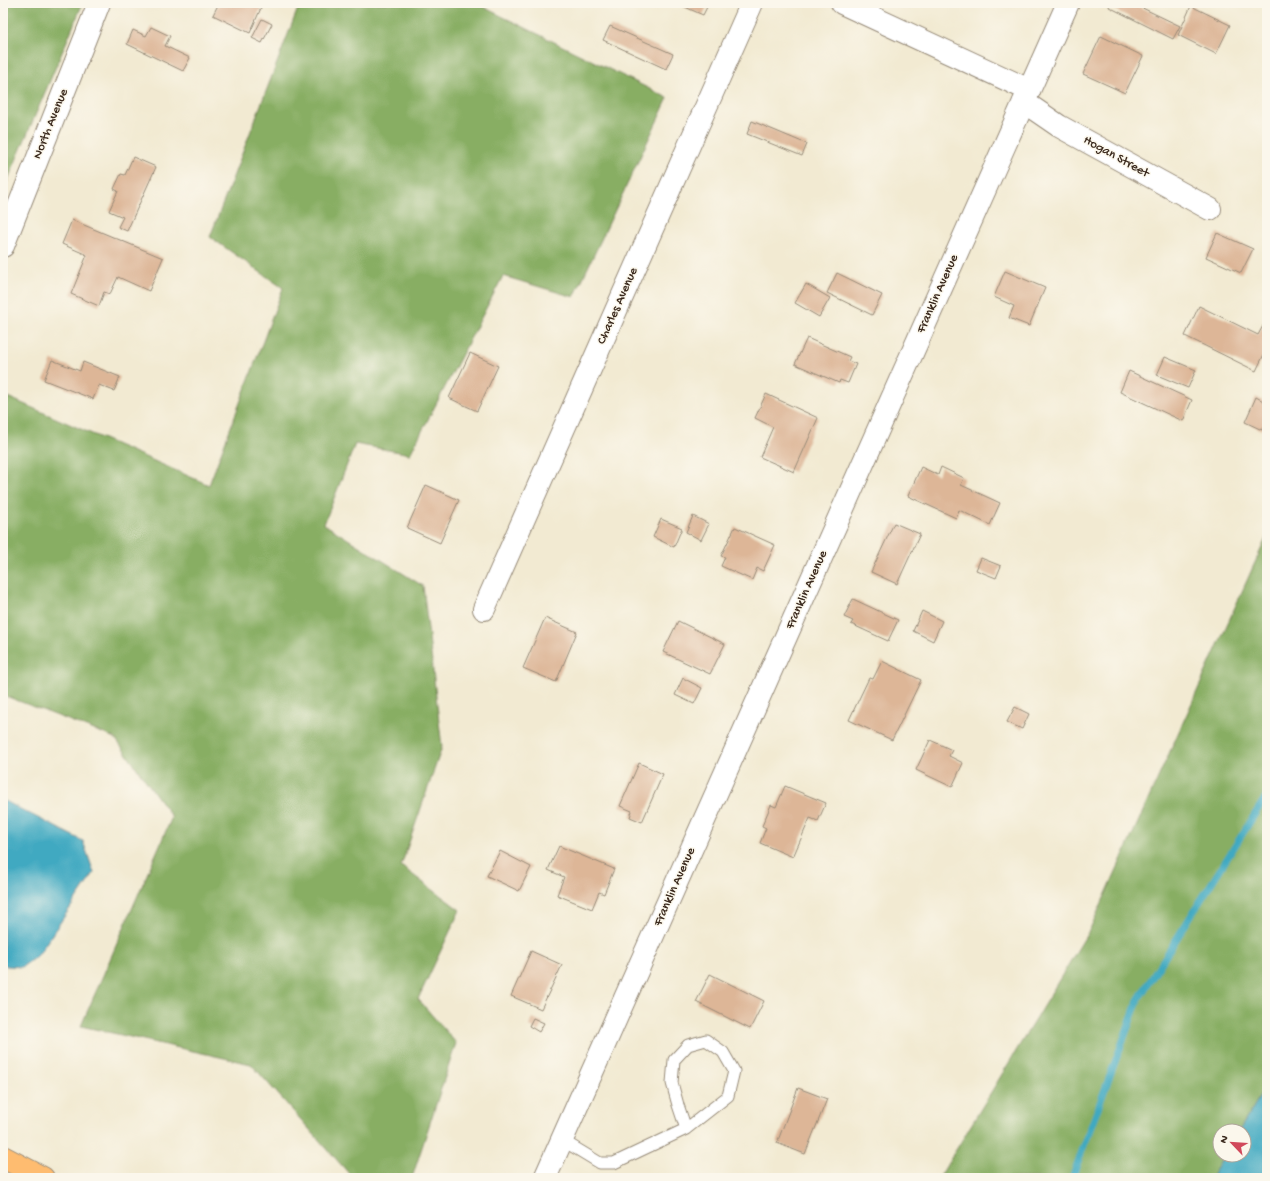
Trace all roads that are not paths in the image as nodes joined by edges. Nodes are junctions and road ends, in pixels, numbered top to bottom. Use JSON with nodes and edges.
{"nodes":[{"id":1,"x":99,"y":3,"type":"edge"},
{"id":2,"x":752,"y":3,"type":"edge"},
{"id":3,"x":842,"y":3,"type":"edge"},
{"id":4,"x":1068,"y":3,"type":"edge"},
{"id":5,"x":1027,"y":96,"type":"junction"},
{"id":6,"x":1210,"y":209,"type":"dead end"},
{"id":7,"x":3,"y":246,"type":"edge"},
{"id":8,"x":484,"y":610,"type":"dead end"},
{"id":9,"x":686,"y":1129,"type":"junction"},
{"id":10,"x":562,"y":1140,"type":"junction"},
{"id":11,"x":3,"y":1157,"type":"edge"},
{"id":12,"x":43,"y":1178,"type":"edge"},
{"id":13,"x":545,"y":1178,"type":"edge"}],
"edges":[{"from":1,"to":7,"type":"street","name":"North Avenue"},
{"from":2,"to":8,"type":"street","name":"Charles Avenue"},
{"from":3,"to":5,"type":"street","name":"Hogan Street"},
{"from":4,"to":5,"type":"street","name":"Franklin Avenue"},
{"from":5,"to":6,"type":"street","name":"Hogan Street"},
{"from":5,"to":10,"type":"street","name":"Franklin Avenue"},
{"from":9,"to":9,"type":"lane"},
{"from":9,"to":10,"type":"lane"},
{"from":10,"to":13,"type":"street","name":"Franklin Avenue"},
{"from":11,"to":12,"type":"highway"}]}
